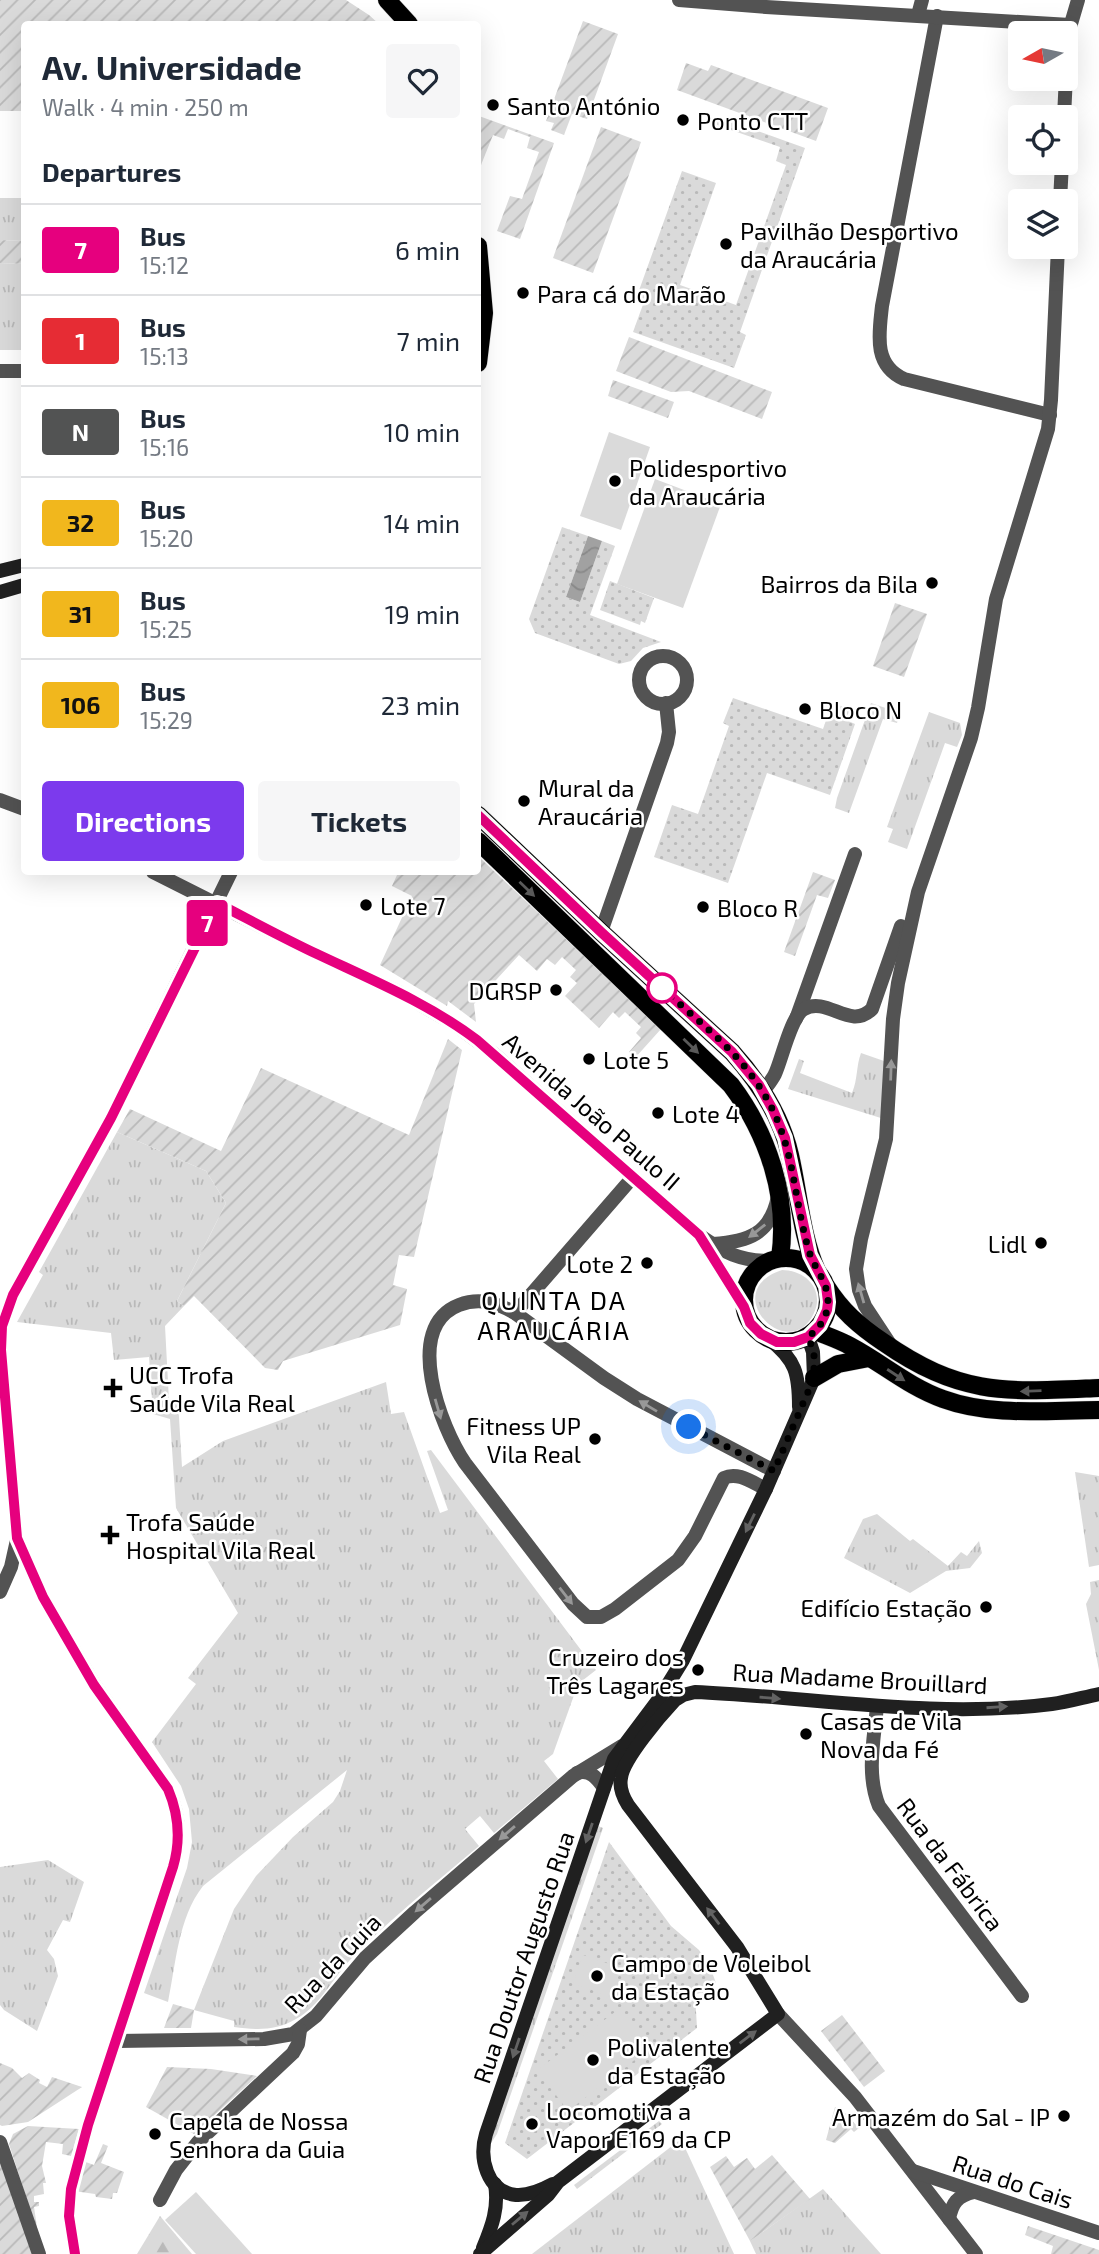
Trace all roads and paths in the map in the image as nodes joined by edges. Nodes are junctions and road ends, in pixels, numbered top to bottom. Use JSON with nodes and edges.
{"nodes":[{"id":1,"x":679,"y":0,"type":"edge"},
{"id":2,"x":922,"y":0,"type":"edge"},
{"id":3,"x":1079,"y":0,"type":"edge"},
{"id":4,"x":395,"y":3,"type":"edge"},
{"id":5,"x":767,"y":4,"type":"edge"},
{"id":6,"x":918,"y":15,"type":"junction"},
{"id":7,"x":937,"y":16,"type":"junction"},
{"id":8,"x":407,"y":21,"type":"edge"},
{"id":9,"x":1011,"y":21,"type":"edge"},
{"id":10,"x":1071,"y":21,"type":"edge"},
{"id":11,"x":1057,"y":259,"type":"edge"},
{"id":12,"x":481,"y":280,"type":"edge"},
{"id":13,"x":481,"y":338,"type":"edge"},
{"id":14,"x":0,"y":371,"type":"edge"},
{"id":15,"x":21,"y":372,"type":"edge"},
{"id":16,"x":1050,"y":415,"type":"junction"},
{"id":17,"x":21,"y":566,"type":"edge"},
{"id":18,"x":0,"y":571,"type":"edge"},
{"id":19,"x":21,"y":585,"type":"edge"},
{"id":20,"x":0,"y":592,"type":"edge"},
{"id":21,"x":666,"y":703,"type":"dead end"},
{"id":22,"x":0,"y":800,"type":"edge"},
{"id":23,"x":21,"y":808,"type":"edge"},
{"id":24,"x":481,"y":818,"type":"edge"},
{"id":25,"x":481,"y":844,"type":"edge"},
{"id":26,"x":855,"y":854,"type":"dead end"},
{"id":27,"x":928,"y":864,"type":"junction"},
{"id":28,"x":159,"y":875,"type":"edge"},
{"id":29,"x":230,"y":875,"type":"edge"},
{"id":30,"x":217,"y":903,"type":"junction"},
{"id":31,"x":601,"y":932,"type":"junction"},
{"id":32,"x":795,"y":1021,"type":"junction"},
{"id":33,"x":763,"y":1092,"type":"junction"},
{"id":34,"x":633,"y":1177,"type":"junction"},
{"id":35,"x":779,"y":1192,"type":"junction"},
{"id":36,"x":699,"y":1235,"type":"junction"},
{"id":37,"x":713,"y":1244,"type":"junction"},
{"id":38,"x":776,"y":1259,"type":"junction"},
{"id":39,"x":821,"y":1279,"type":"junction"},
{"id":40,"x":744,"y":1307,"type":"junction"},
{"id":41,"x":515,"y":1313,"type":"junction"},
{"id":42,"x":812,"y":1334,"type":"junction"},
{"id":43,"x":769,"y":1339,"type":"junction"},
{"id":44,"x":896,"y":1351,"type":"junction"},
{"id":45,"x":869,"y":1358,"type":"junction"},
{"id":46,"x":814,"y":1378,"type":"junction"},
{"id":47,"x":1099,"y":1388,"type":"edge"},
{"id":48,"x":1099,"y":1409,"type":"edge"},
{"id":49,"x":799,"y":1416,"type":"junction"},
{"id":50,"x":774,"y":1471,"type":"junction"},
{"id":51,"x":766,"y":1489,"type":"junction"},
{"id":52,"x":17,"y":1538,"type":"junction"},
{"id":53,"x":0,"y":1592,"type":"edge"},
{"id":54,"x":680,"y":1665,"type":"junction"},
{"id":55,"x":702,"y":1693,"type":"junction"},
{"id":56,"x":1099,"y":1694,"type":"edge"},
{"id":57,"x":877,"y":1706,"type":"junction"},
{"id":58,"x":622,"y":1746,"type":"junction"},
{"id":59,"x":577,"y":1773,"type":"junction"},
{"id":60,"x":604,"y":1788,"type":"junction"},
{"id":61,"x":599,"y":1804,"type":"junction"},
{"id":62,"x":628,"y":1805,"type":"junction"},
{"id":63,"x":1022,"y":1996,"type":"dead end"},
{"id":64,"x":778,"y":2014,"type":"junction"},
{"id":65,"x":300,"y":2030,"type":"junction"},
{"id":66,"x":117,"y":2041,"type":"junction"},
{"id":67,"x":0,"y":2142,"type":"edge"},
{"id":68,"x":912,"y":2171,"type":"junction"},
{"id":69,"x":558,"y":2182,"type":"junction"},
{"id":70,"x":495,"y":2184,"type":"junction"},
{"id":71,"x":974,"y":2192,"type":"junction"},
{"id":72,"x":160,"y":2200,"type":"dead end"},
{"id":73,"x":949,"y":2219,"type":"junction"},
{"id":74,"x":1099,"y":2233,"type":"edge"},
{"id":75,"x":480,"y":2253,"type":"edge"},
{"id":76,"x":39,"y":2254,"type":"edge"},
{"id":77,"x":75,"y":2254,"type":"edge"},
{"id":78,"x":976,"y":2254,"type":"edge"}],
"edges":[{"from":1,"to":5,"type":"street"},
{"from":2,"to":6,"type":"street"},
{"from":3,"to":10,"type":"street"},
{"from":4,"to":8,"type":"main road"},
{"from":5,"to":6,"type":"street"},
{"from":6,"to":7,"type":"street"},
{"from":7,"to":9,"type":"street"},
{"from":7,"to":16,"type":"street"},
{"from":11,"to":16,"type":"street"},
{"from":12,"to":13,"type":"main road"},
{"from":14,"to":15,"type":"street"},
{"from":16,"to":27,"type":"street"},
{"from":17,"to":18,"type":"main road"},
{"from":19,"to":20,"type":"main road"},
{"from":21,"to":31,"type":"street"},
{"from":22,"to":23,"type":"street"},
{"from":24,"to":31,"type":"main road"},
{"from":25,"to":35,"type":"main road","one_way":true},
{"from":26,"to":32,"type":"street"},
{"from":27,"to":32,"type":"street"},
{"from":44,"to":27,"type":"street","one_way":true},
{"from":28,"to":30,"type":"street","name":"Avenida João Paulo II"},
{"from":29,"to":30,"type":"street"},
{"from":30,"to":34,"type":"street","name":"Avenida João Paulo II"},
{"from":30,"to":52,"type":"street"},
{"from":31,"to":33,"type":"main road"},
{"from":32,"to":33,"type":"street"},
{"from":33,"to":39,"type":"main road"},
{"from":34,"to":36,"type":"street","name":"Avenida João Paulo II"},
{"from":34,"to":41,"type":"street"},
{"from":35,"to":37,"type":"street","one_way":true},
{"from":35,"to":38,"type":"main road"},
{"from":36,"to":37,"type":"street"},
{"from":36,"to":40,"type":"street"},
{"from":37,"to":38,"type":"street"},
{"from":38,"to":39,"type":"main road"},
{"from":38,"to":40,"type":"main road"},
{"from":39,"to":42,"type":"main road"},
{"from":39,"to":44,"type":"main road"},
{"from":40,"to":43,"type":"main road"},
{"from":50,"to":41,"type":"street","one_way":true},
{"from":41,"to":51,"type":"street","one_way":true},
{"from":42,"to":43,"type":"main road"},
{"from":42,"to":45,"type":"main road"},
{"from":42,"to":46,"type":"main road"},
{"from":43,"to":49,"type":"main road"},
{"from":47,"to":44,"type":"main road","one_way":true},
{"from":45,"to":46,"type":"main road"},
{"from":45,"to":48,"type":"main road","one_way":true},
{"from":46,"to":49,"type":"main road","name":"Rua Doutor Augusto Rua"},
{"from":49,"to":50,"type":"main road","name":"Rua Doutor Augusto Rua"},
{"from":50,"to":51,"type":"main road","name":"Rua Doutor Augusto Rua"},
{"from":51,"to":54,"type":"main road","name":"Rua Doutor Augusto Rua","one_way":true},
{"from":52,"to":53,"type":"street"},
{"from":52,"to":66,"type":"street"},
{"from":54,"to":55,"type":"main road"},
{"from":54,"to":58,"type":"main road","name":"Rua Doutor Augusto Rua"},
{"from":55,"to":57,"type":"main road","name":"Rua Madame Brouillard","one_way":true},
{"from":55,"to":62,"type":"main road"},
{"from":57,"to":56,"type":"main road","name":"Rua Madame Brouillard","one_way":true},
{"from":57,"to":63,"type":"street","name":"Rua da Fábrica"},
{"from":58,"to":59,"type":"street","name":"Rua da Guia"},
{"from":58,"to":60,"type":"main road","name":"Rua Doutor Augusto Rua"},
{"from":59,"to":60,"type":"street"},
{"from":59,"to":65,"type":"street","name":"Rua da Guia","one_way":true},
{"from":60,"to":61,"type":"main road","name":"Rua Doutor Augusto Rua"},
{"from":61,"to":62,"type":"main road"},
{"from":61,"to":70,"type":"main road","name":"Rua Doutor Augusto Rua","one_way":true},
{"from":64,"to":62,"type":"main road","one_way":true},
{"from":64,"to":68,"type":"street"},
{"from":69,"to":64,"type":"main road","one_way":true},
{"from":65,"to":66,"type":"street","name":"Rua da Guia","one_way":true},
{"from":65,"to":72,"type":"street"},
{"from":66,"to":77,"type":"street"},
{"from":67,"to":76,"type":"street"},
{"from":68,"to":71,"type":"street","name":"Rua do Cais"},
{"from":68,"to":73,"type":"street"},
{"from":69,"to":70,"type":"main road"},
{"from":75,"to":69,"type":"main road","one_way":true},
{"from":70,"to":75,"type":"main road"},
{"from":71,"to":73,"type":"street"},
{"from":71,"to":74,"type":"street","name":"Rua do Cais"},
{"from":73,"to":78,"type":"street"}]}
